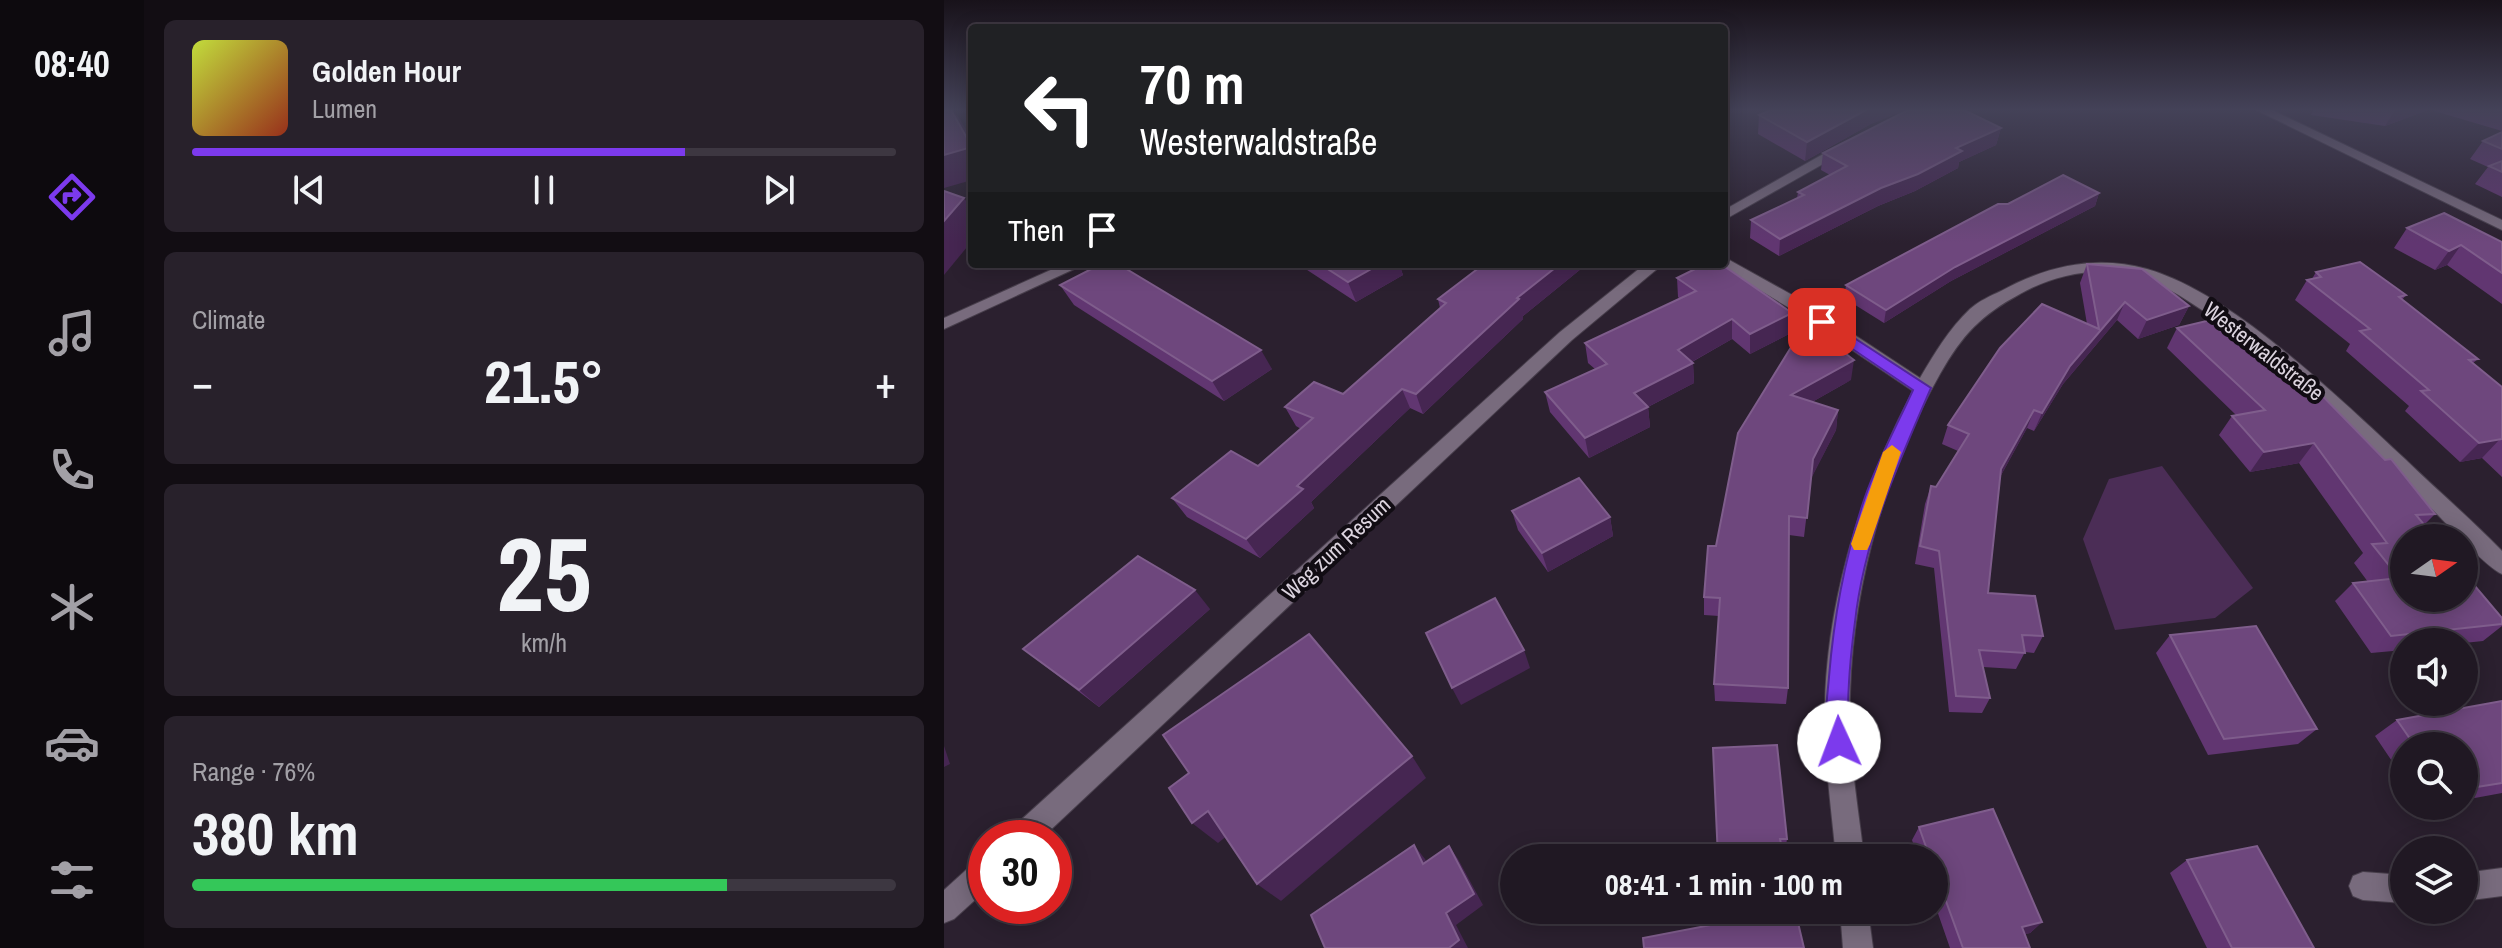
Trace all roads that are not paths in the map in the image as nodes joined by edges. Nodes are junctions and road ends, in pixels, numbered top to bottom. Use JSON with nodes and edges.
{"nodes":[{"id":1,"x":1835,"y":154,"type":"edge"},
{"id":2,"x":2354,"y":154,"type":"edge"},
{"id":3,"x":1728,"y":214,"type":"edge"},
{"id":4,"x":2502,"y":226,"type":"edge"},
{"id":5,"x":1728,"y":264,"type":"edge"},
{"id":6,"x":1068,"y":268,"type":"edge"},
{"id":7,"x":1650,"y":268,"type":"edge"},
{"id":8,"x":944,"y":324,"type":"edge"},
{"id":9,"x":1922,"y":388,"type":"junction"},
{"id":10,"x":2502,"y":565,"type":"edge"},
{"id":11,"x":1042,"y":820,"type":"edge"},
{"id":12,"x":1849,"y":844,"type":"edge"},
{"id":13,"x":2502,"y":882,"type":"edge"},
{"id":14,"x":2478,"y":885,"type":"edge"},
{"id":15,"x":2363,"y":886,"type":"dead end"},
{"id":16,"x":968,"y":887,"type":"edge"},
{"id":17,"x":2390,"y":888,"type":"edge"},
{"id":18,"x":944,"y":909,"type":"edge"},
{"id":19,"x":1855,"y":924,"type":"edge"},
{"id":20,"x":1858,"y":948,"type":"edge"}],
"edges":[{"from":1,"to":3,"type":"street"},
{"from":2,"to":4,"type":"street"},
{"from":5,"to":9,"type":"street"},
{"from":6,"to":8,"type":"street"},
{"from":7,"to":11,"type":"street","name":"Weg zum Resum"},
{"from":9,"to":10,"type":"street","name":"Westerwaldstraße"},
{"from":9,"to":12,"type":"street","name":"Westerwaldstraße"},
{"from":13,"to":14,"type":"street"},
{"from":15,"to":17,"type":"street"},
{"from":16,"to":18,"type":"street"},
{"from":19,"to":20,"type":"street"}]}
